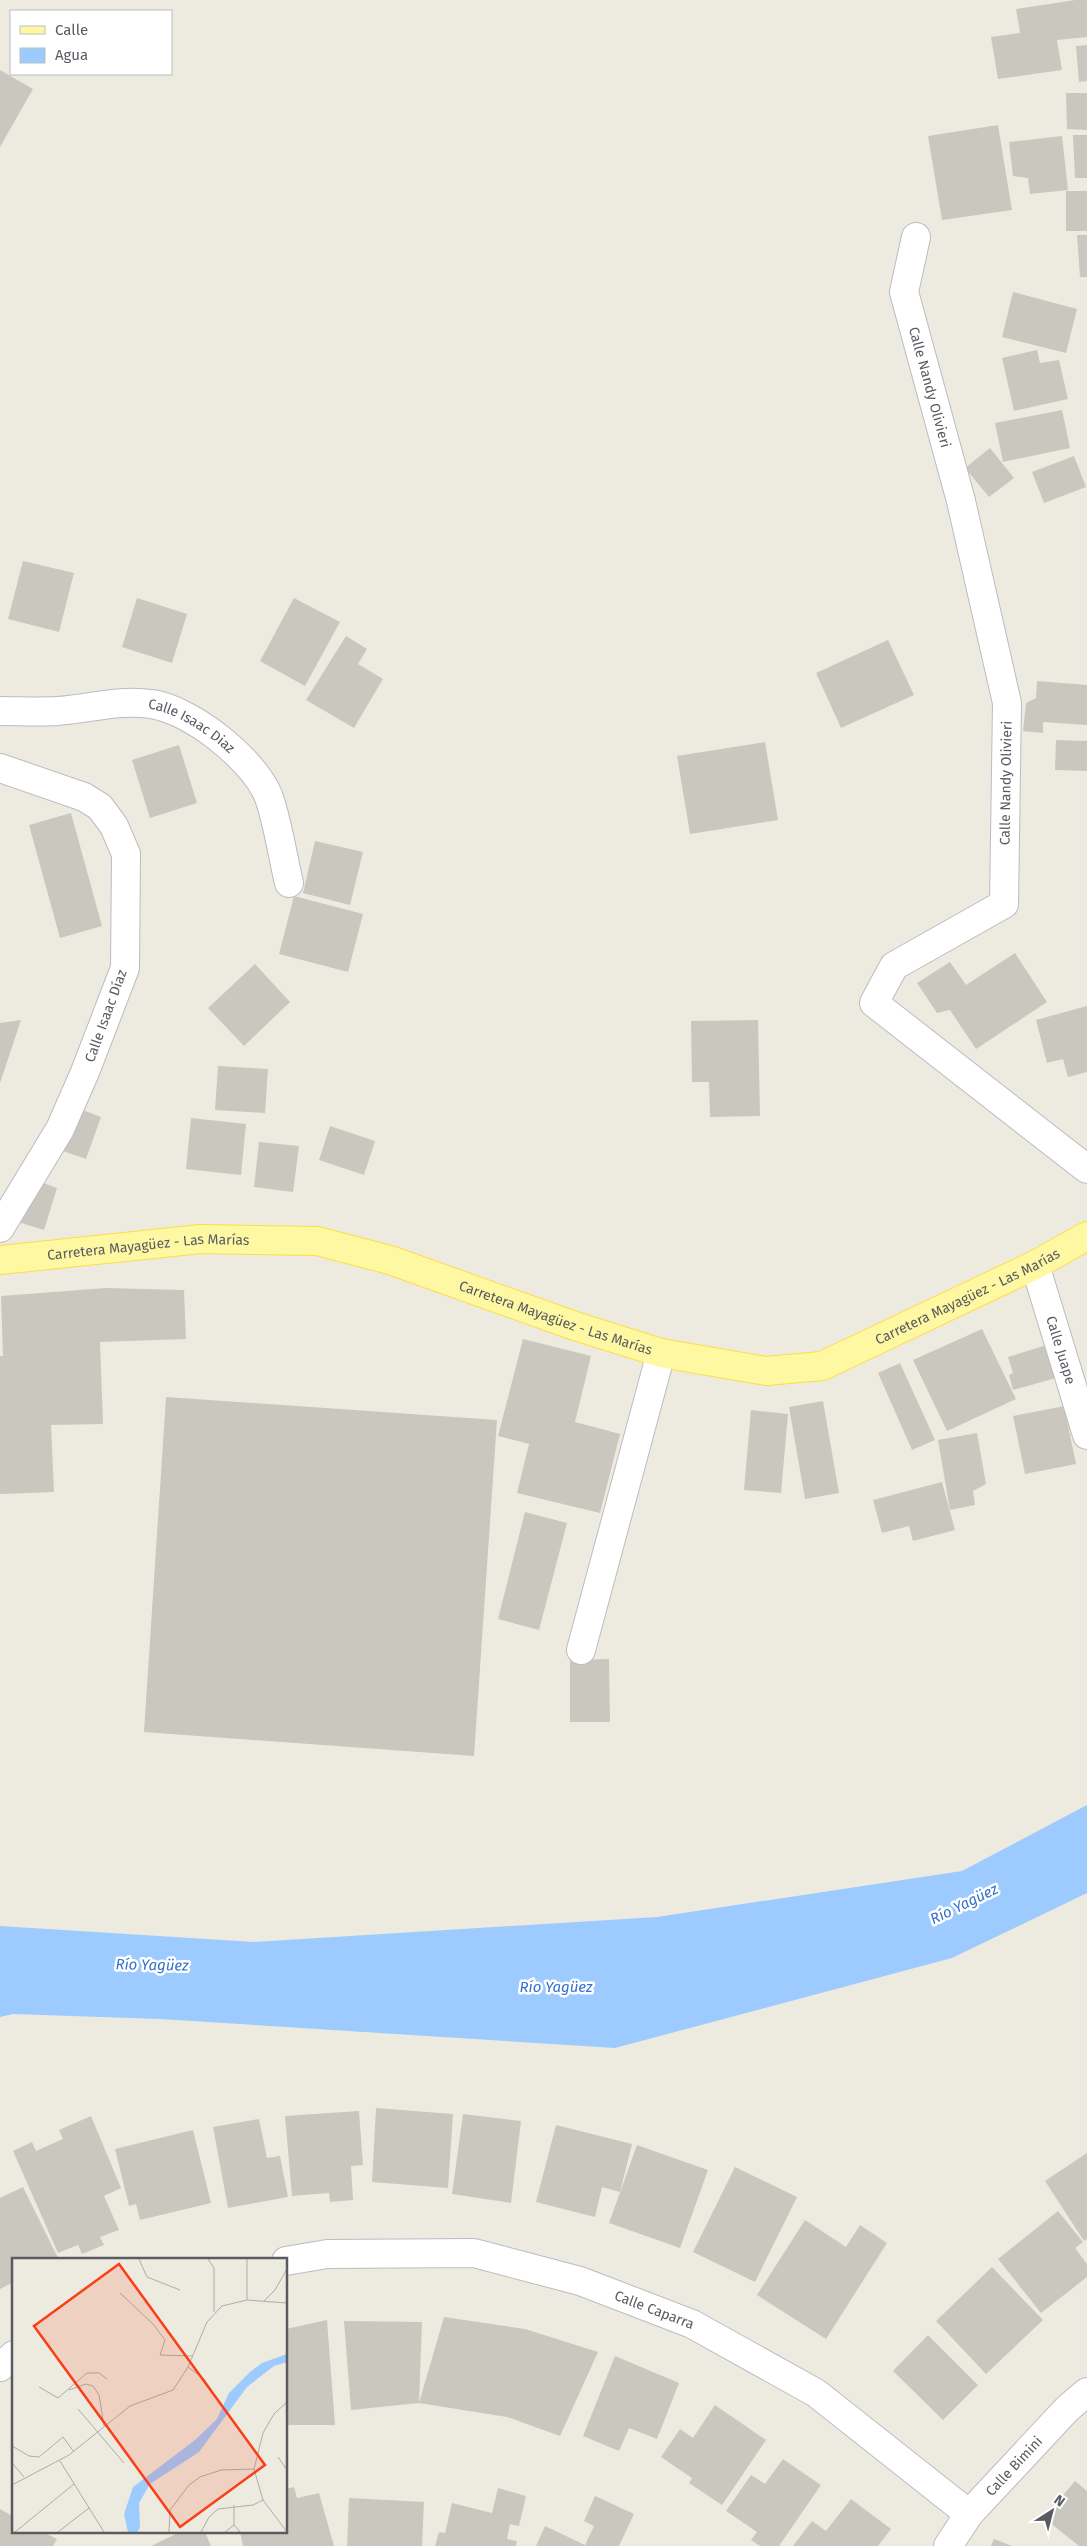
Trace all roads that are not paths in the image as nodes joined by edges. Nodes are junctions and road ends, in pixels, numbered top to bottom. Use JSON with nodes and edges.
{"nodes":[{"id":1,"x":916,"y":237,"type":"dead end"},
{"id":2,"x":0,"y":711,"type":"edge"},
{"id":3,"x":0,"y":768,"type":"edge"},
{"id":4,"x":289,"y":883,"type":"dead end"},
{"id":5,"x":1087,"y":1169,"type":"edge"},
{"id":6,"x":0,"y":1228,"type":"edge"},
{"id":7,"x":1087,"y":1236,"type":"edge"},
{"id":8,"x":0,"y":1260,"type":"edge"},
{"id":9,"x":1035,"y":1265,"type":"junction"},
{"id":10,"x":661,"y":1353,"type":"junction"},
{"id":11,"x":1087,"y":1435,"type":"edge"},
{"id":12,"x":581,"y":1650,"type":"dead end"},
{"id":13,"x":288,"y":2261,"type":"edge"},
{"id":14,"x":12,"y":2358,"type":"edge"},
{"id":15,"x":0,"y":2367,"type":"edge"},
{"id":16,"x":1087,"y":2392,"type":"edge"},
{"id":17,"x":969,"y":2514,"type":"junction"},
{"id":18,"x":948,"y":2546,"type":"edge"}],
"edges":[{"from":1,"to":5,"type":"street","name":"Calle Nandy Olivieri"},
{"from":2,"to":4,"type":"street","name":"Calle Isaac Diaz"},
{"from":3,"to":6,"type":"street","name":"Calle Isaac Díaz"},
{"from":7,"to":9,"type":"main road","name":"Carretera Mayagüez - Las Marías"},
{"from":8,"to":10,"type":"main road","name":"Carretera Mayagüez - Las Marías"},
{"from":9,"to":10,"type":"main road","name":"Carretera Mayagüez - Las Marías"},
{"from":9,"to":11,"type":"street","name":"Calle Juape"},
{"from":10,"to":12,"type":"street"},
{"from":13,"to":17,"type":"street","name":"Calle Caparra"},
{"from":14,"to":15,"type":"street"},
{"from":16,"to":17,"type":"street","name":"Calle Bimini"},
{"from":17,"to":18,"type":"street","name":"Calle Bimini"}]}
